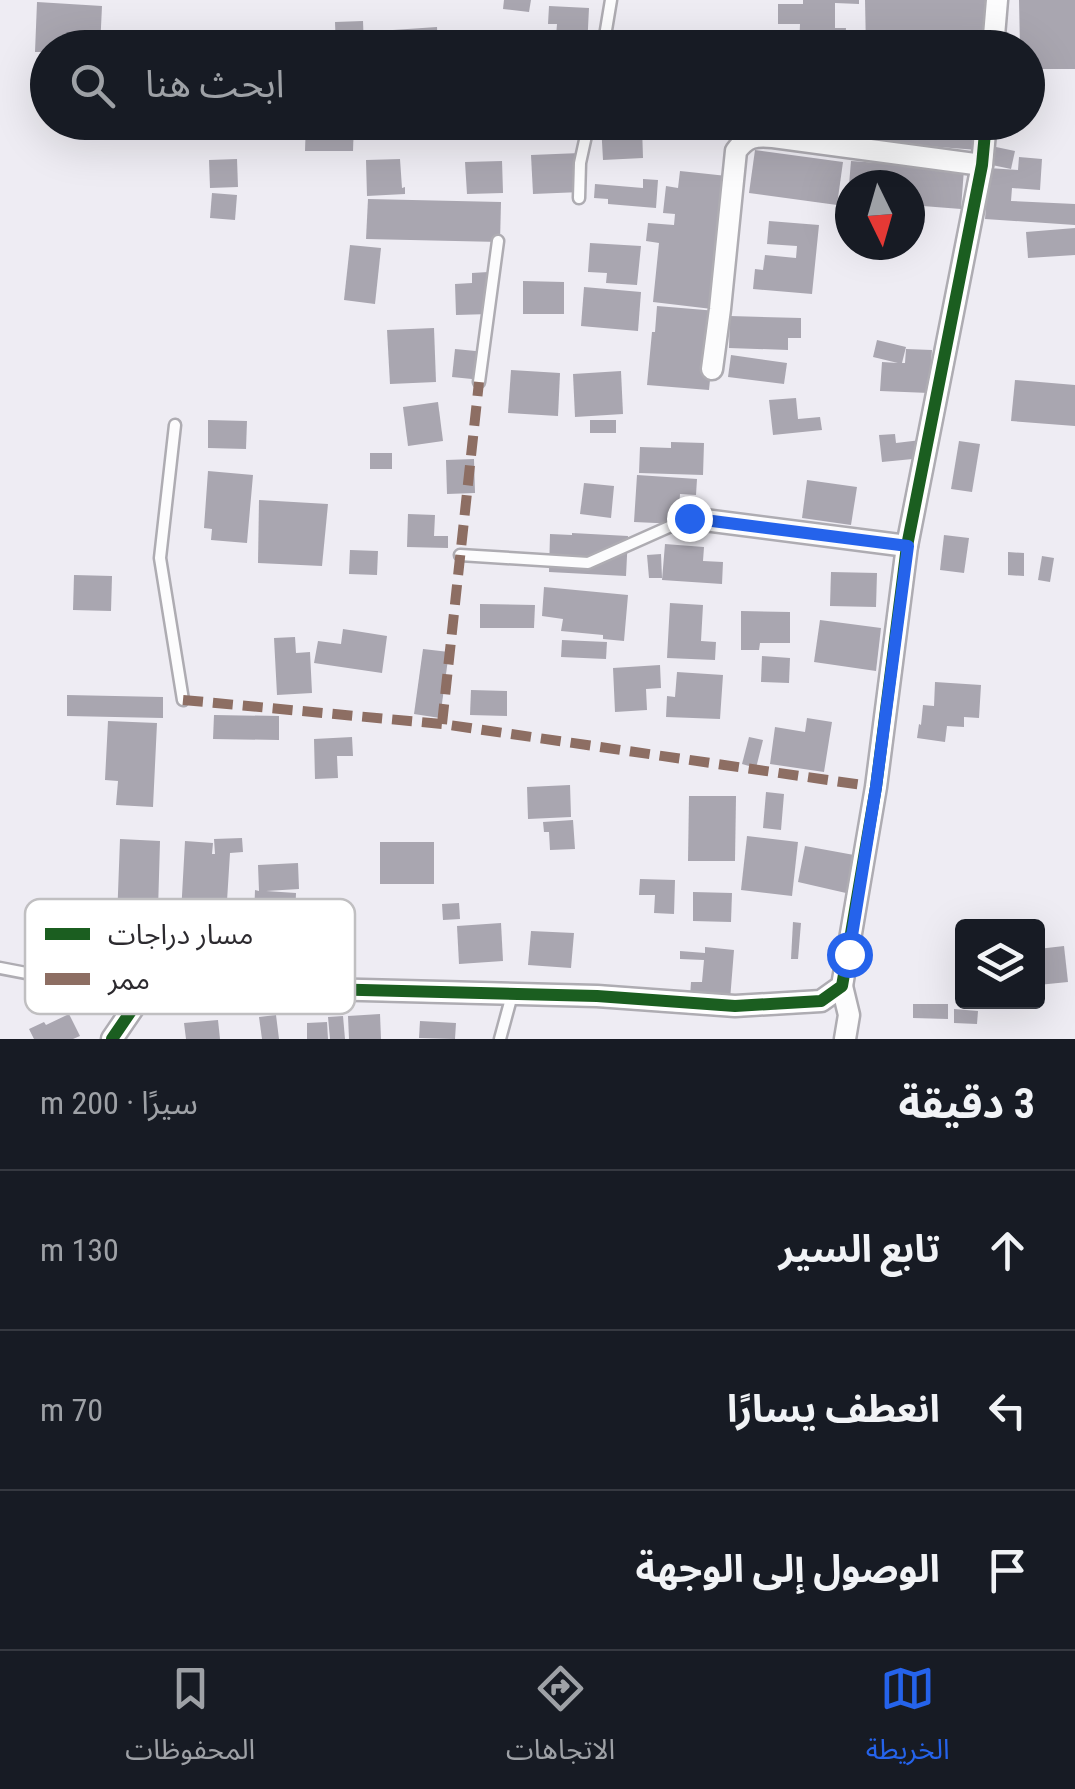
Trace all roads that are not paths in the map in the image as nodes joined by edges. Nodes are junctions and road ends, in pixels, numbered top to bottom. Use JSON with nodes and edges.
{"nodes":[{"id":1,"x":611,"y":0,"type":"edge"},
{"id":2,"x":997,"y":0,"type":"edge"},
{"id":3,"x":606,"y":30,"type":"edge"},
{"id":4,"x":994,"y":30,"type":"edge"},
{"id":5,"x":585,"y":140,"type":"edge"},
{"id":6,"x":745,"y":140,"type":"edge"},
{"id":7,"x":794,"y":140,"type":"edge"},
{"id":8,"x":984,"y":140,"type":"edge"},
{"id":9,"x":982,"y":166,"type":"junction"},
{"id":10,"x":579,"y":198,"type":"dead end"},
{"id":11,"x":498,"y":241,"type":"dead end"},
{"id":12,"x":712,"y":369,"type":"dead end"},
{"id":13,"x":480,"y":382,"type":"dead end"},
{"id":14,"x":175,"y":424,"type":"dead end"},
{"id":15,"x":689,"y":518,"type":"joint"},
{"id":16,"x":908,"y":546,"type":"junction"},
{"id":17,"x":460,"y":555,"type":"dead end"},
{"id":18,"x":184,"y":700,"type":"dead end"},
{"id":19,"x":0,"y":968,"type":"edge"},
{"id":20,"x":25,"y":973,"type":"edge"},
{"id":21,"x":842,"y":986,"type":"junction"},
{"id":22,"x":355,"y":990,"type":"edge"},
{"id":23,"x":512,"y":994,"type":"junction"},
{"id":24,"x":129,"y":1014,"type":"edge"},
{"id":25,"x":112,"y":1039,"type":"edge"},
{"id":26,"x":500,"y":1039,"type":"edge"},
{"id":27,"x":846,"y":1039,"type":"edge"}],
"edges":[{"from":1,"to":3,"type":"lane"},
{"from":2,"to":4,"type":"street"},
{"from":5,"to":10,"type":"lane"},
{"from":6,"to":12,"type":"street"},
{"from":7,"to":9,"type":"street"},
{"from":8,"to":9,"type":"street"},
{"from":9,"to":16,"type":"street"},
{"from":11,"to":13,"type":"lane"},
{"from":14,"to":18,"type":"lane"},
{"from":15,"to":16,"type":"street"},
{"from":15,"to":17,"type":"lane"},
{"from":16,"to":21,"type":"street"},
{"from":19,"to":20,"type":"lane"},
{"from":21,"to":23,"type":"street"},
{"from":21,"to":27,"type":"street"},
{"from":22,"to":23,"type":"street"},
{"from":23,"to":26,"type":"lane"},
{"from":24,"to":25,"type":"street"}]}
